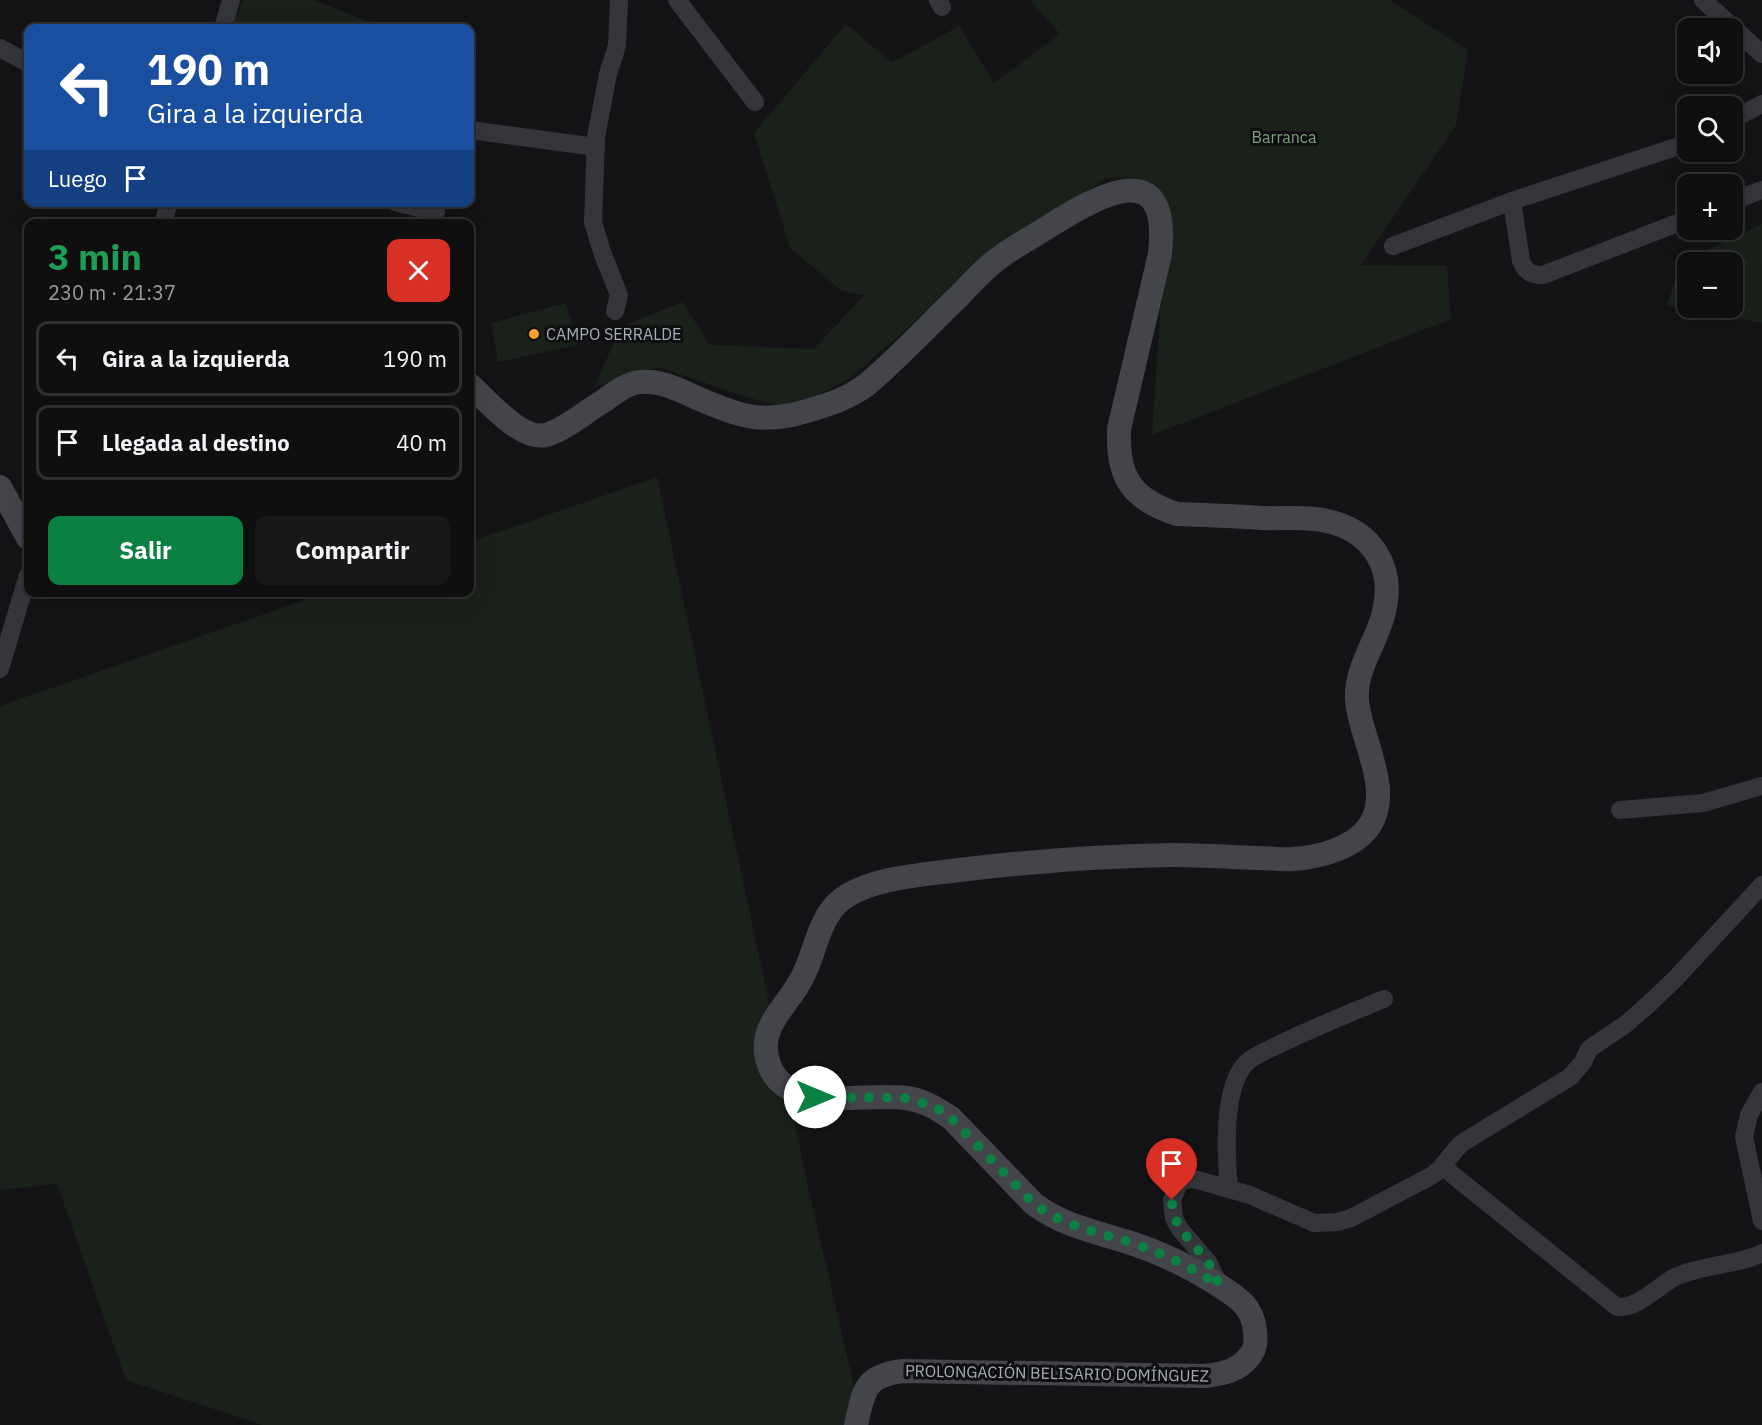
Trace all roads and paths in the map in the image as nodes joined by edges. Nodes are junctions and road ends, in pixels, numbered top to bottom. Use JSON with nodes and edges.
{"nodes":[{"id":1,"x":231,"y":0,"type":"edge"},
{"id":2,"x":620,"y":0,"type":"edge"},
{"id":3,"x":677,"y":0,"type":"edge"},
{"id":4,"x":1703,"y":0,"type":"edge"},
{"id":5,"x":223,"y":24,"type":"edge"},
{"id":6,"x":0,"y":48,"type":"edge"},
{"id":7,"x":1762,"y":54,"type":"edge"},
{"id":8,"x":24,"y":61,"type":"edge"},
{"id":9,"x":755,"y":102,"type":"dead end"},
{"id":10,"x":1762,"y":104,"type":"edge"},
{"id":11,"x":1743,"y":114,"type":"edge"},
{"id":12,"x":474,"y":131,"type":"edge"},
{"id":13,"x":596,"y":147,"type":"junction"},
{"id":14,"x":1677,"y":147,"type":"edge"},
{"id":15,"x":1762,"y":190,"type":"edge"},
{"id":16,"x":1743,"y":197,"type":"edge"},
{"id":17,"x":1512,"y":201,"type":"junction"},
{"id":18,"x":415,"y":207,"type":"edge"},
{"id":19,"x":436,"y":212,"type":"dead end"},
{"id":20,"x":1677,"y":223,"type":"edge"},
{"id":21,"x":1393,"y":246,"type":"dead end"},
{"id":22,"x":615,"y":311,"type":"dead end"},
{"id":23,"x":474,"y":389,"type":"edge"},
{"id":24,"x":0,"y":487,"type":"edge"},
{"id":25,"x":24,"y":530,"type":"edge"},
{"id":26,"x":24,"y":588,"type":"edge"},
{"id":27,"x":0,"y":669,"type":"edge"},
{"id":28,"x":1762,"y":786,"type":"edge"},
{"id":29,"x":1620,"y":810,"type":"dead end"},
{"id":30,"x":1762,"y":885,"type":"edge"},
{"id":31,"x":1384,"y":999,"type":"dead end"},
{"id":32,"x":1762,"y":1092,"type":"edge"},
{"id":33,"x":1443,"y":1167,"type":"junction"},
{"id":34,"x":1230,"y":1189,"type":"junction"},
{"id":35,"x":1762,"y":1221,"type":"edge"},
{"id":36,"x":1762,"y":1252,"type":"edge"},
{"id":37,"x":1219,"y":1285,"type":"junction"},
{"id":38,"x":856,"y":1425,"type":"edge"}],
"edges":[{"from":1,"to":5,"type":"street"},
{"from":2,"to":13,"type":"street"},
{"from":3,"to":9,"type":"street"},
{"from":4,"to":7,"type":"street"},
{"from":6,"to":8,"type":"street"},
{"from":10,"to":11,"type":"street"},
{"from":12,"to":13,"type":"street"},
{"from":13,"to":22,"type":"street"},
{"from":14,"to":17,"type":"street"},
{"from":15,"to":16,"type":"street"},
{"from":17,"to":20,"type":"street"},
{"from":17,"to":21,"type":"street"},
{"from":18,"to":19,"type":"street"},
{"from":23,"to":37,"type":"main road","name":"PROLONGACIÓN BELISARIO DOMÍNGUEZ"},
{"from":24,"to":25,"type":"main road"},
{"from":26,"to":27,"type":"street"},
{"from":28,"to":29,"type":"street"},
{"from":30,"to":33,"type":"street"},
{"from":31,"to":34,"type":"street"},
{"from":32,"to":35,"type":"street"},
{"from":33,"to":34,"type":"street"},
{"from":33,"to":36,"type":"street"},
{"from":34,"to":37,"type":"street"},
{"from":37,"to":38,"type":"main road","name":"PROLONGACIÓN BELISARIO DOMÍNGUEZ"}]}
